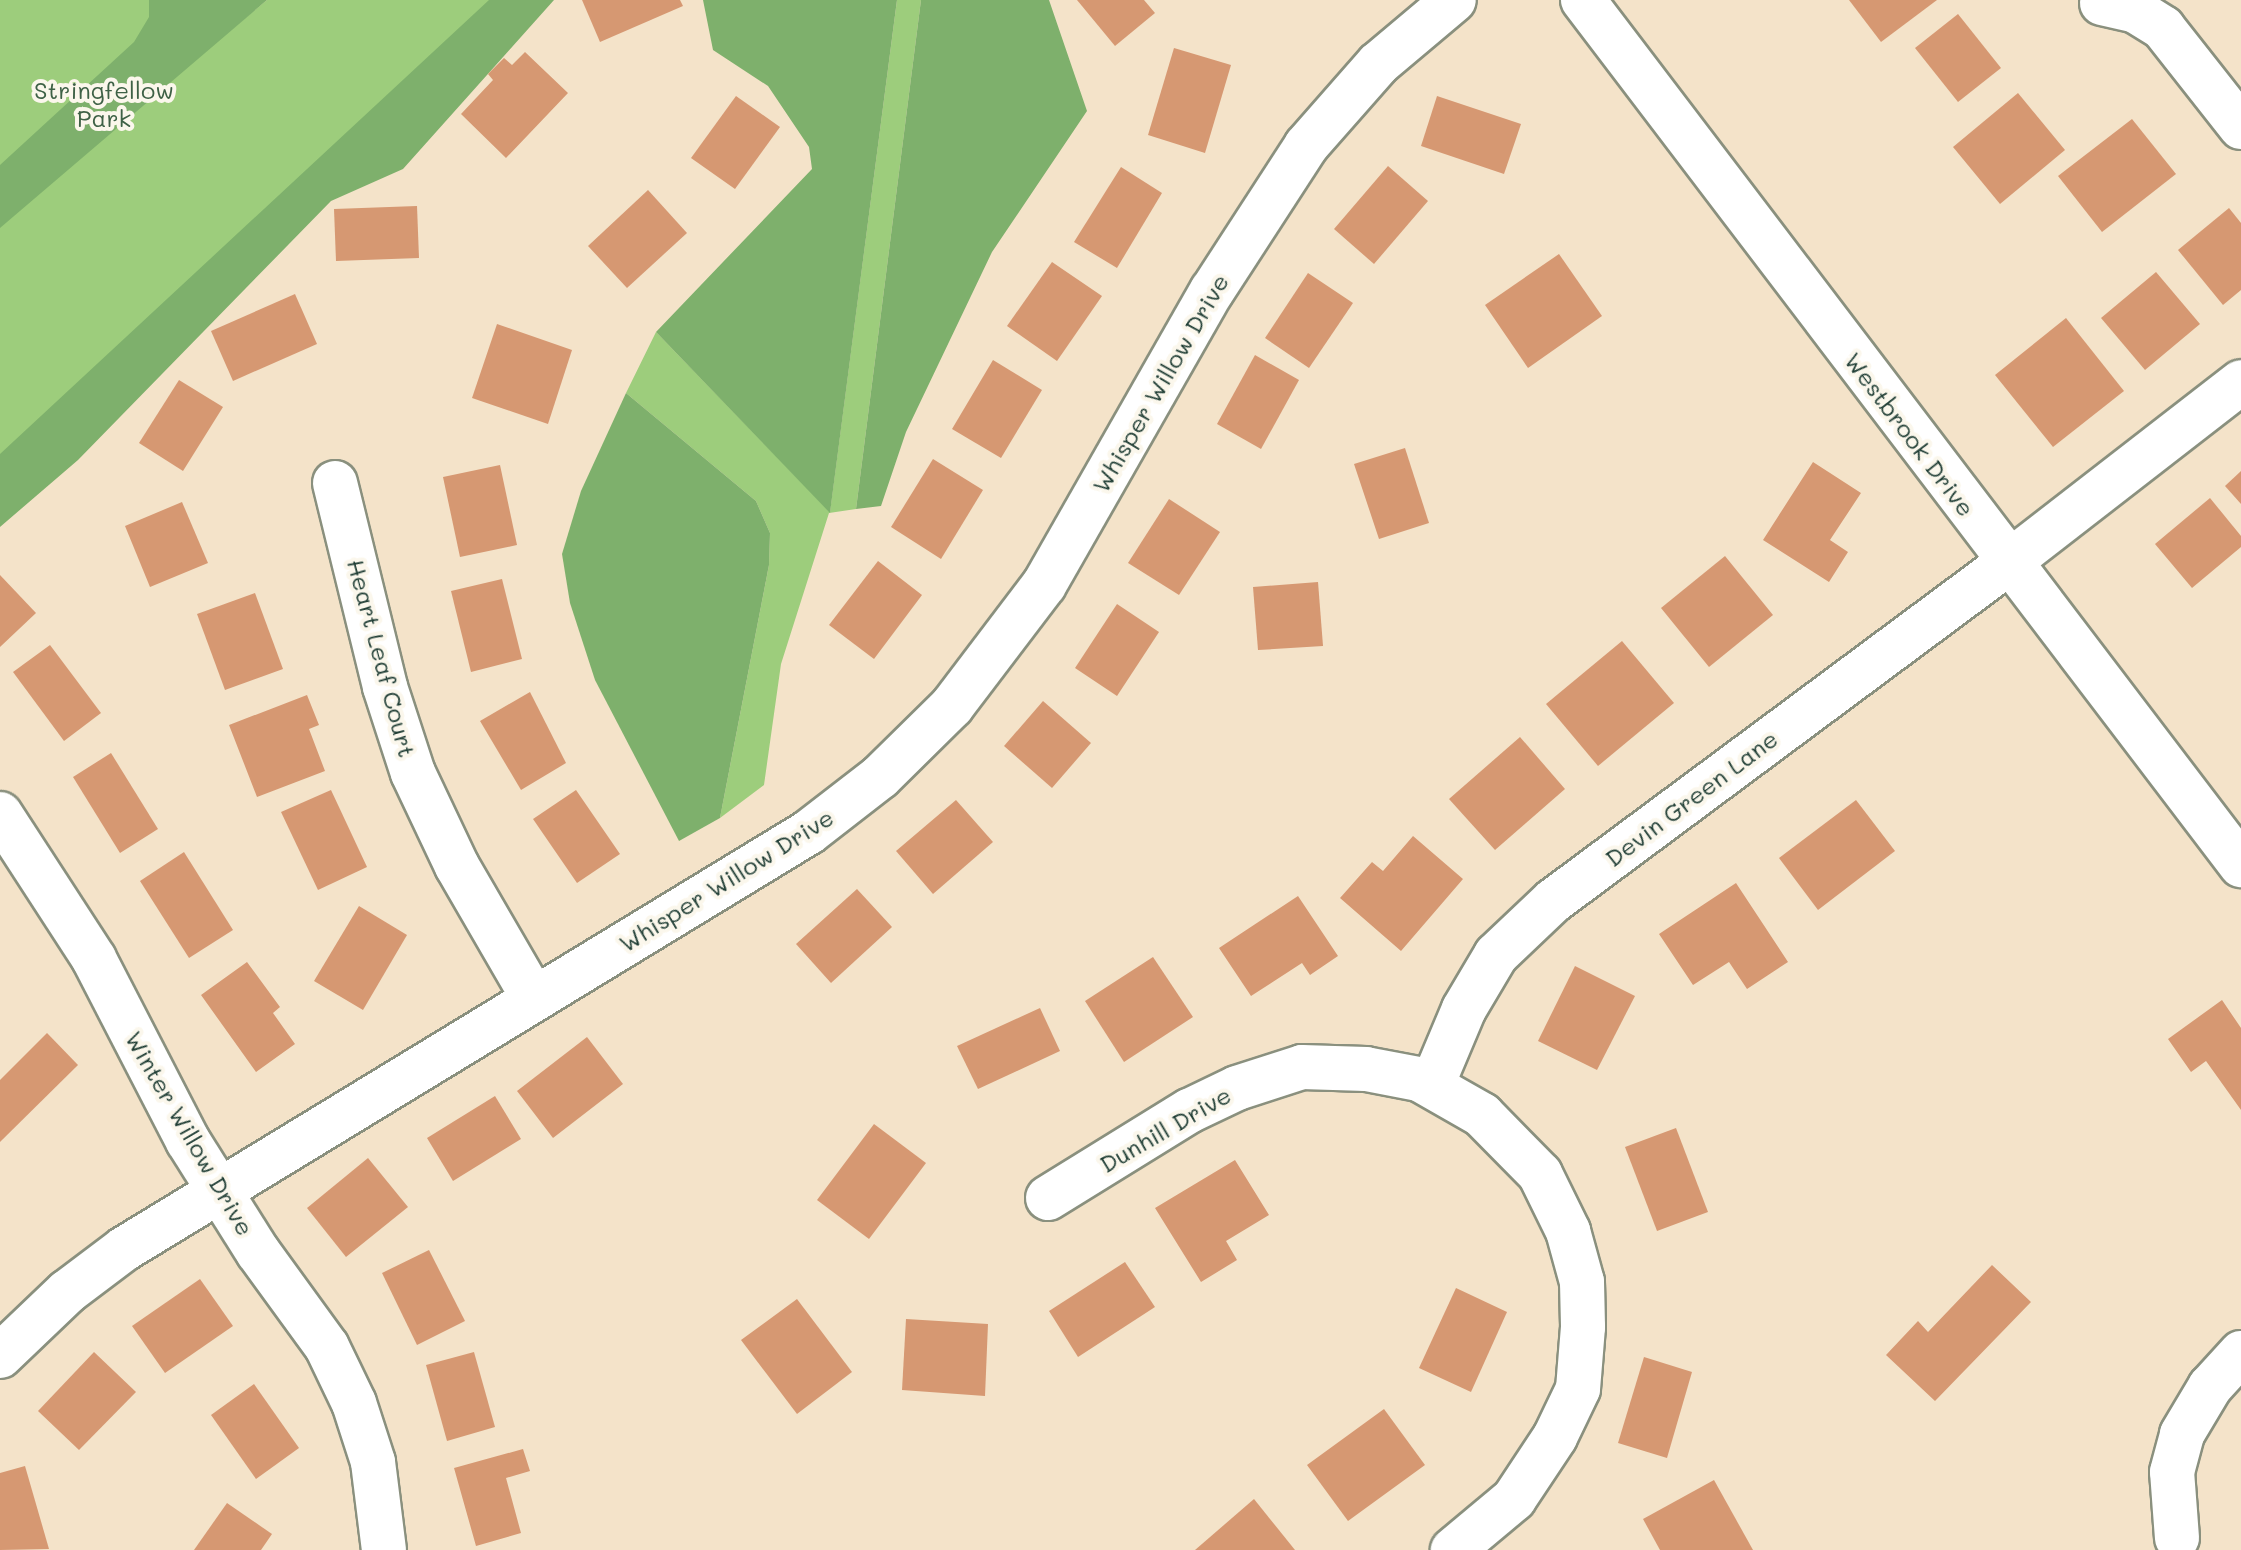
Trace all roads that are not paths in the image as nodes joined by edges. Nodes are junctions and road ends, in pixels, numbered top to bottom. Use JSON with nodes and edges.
{"nodes":[{"id":1,"x":1454,"y":0,"type":"edge"},
{"id":2,"x":1583,"y":0,"type":"edge"},
{"id":3,"x":2102,"y":3,"type":"dead end"},
{"id":4,"x":2241,"y":127,"type":"edge"},
{"id":5,"x":2241,"y":382,"type":"edge"},
{"id":6,"x":335,"y":483,"type":"dead end"},
{"id":7,"x":2008,"y":563,"type":"junction"},
{"id":8,"x":0,"y":814,"type":"edge"},
{"id":9,"x":2241,"y":865,"type":"edge"},
{"id":10,"x":533,"y":997,"type":"junction"},
{"id":11,"x":1432,"y":1085,"type":"junction"},
{"id":12,"x":219,"y":1190,"type":"junction"},
{"id":13,"x":1048,"y":1198,"type":"dead end"},
{"id":14,"x":2241,"y":1353,"type":"edge"},
{"id":15,"x":0,"y":1356,"type":"edge"},
{"id":16,"x":2177,"y":1538,"type":"dead end"},
{"id":17,"x":384,"y":1550,"type":"edge"},
{"id":18,"x":1453,"y":1550,"type":"edge"}],
"edges":[{"from":1,"to":10,"type":"street","name":"Whisper Willow Drive"},
{"from":2,"to":7,"type":"street","name":"Westbrook Drive"},
{"from":3,"to":4,"type":"street"},
{"from":5,"to":7,"type":"street","name":"Devin Green Lane"},
{"from":6,"to":10,"type":"street","name":"Heart Leaf Court"},
{"from":7,"to":9,"type":"street","name":"Westbrook Drive"},
{"from":7,"to":11,"type":"street","name":"Devin Green Lane"},
{"from":8,"to":12,"type":"street","name":"Winter Willow Drive"},
{"from":10,"to":12,"type":"street","name":"Whisper Willow Drive"},
{"from":11,"to":13,"type":"street","name":"Dunhill Drive"},
{"from":11,"to":18,"type":"street","name":"Dunhill Drive"},
{"from":12,"to":15,"type":"street","name":"Whisper Willow Drive"},
{"from":12,"to":17,"type":"street","name":"Winter Willow Drive"},
{"from":14,"to":16,"type":"street"}]}
